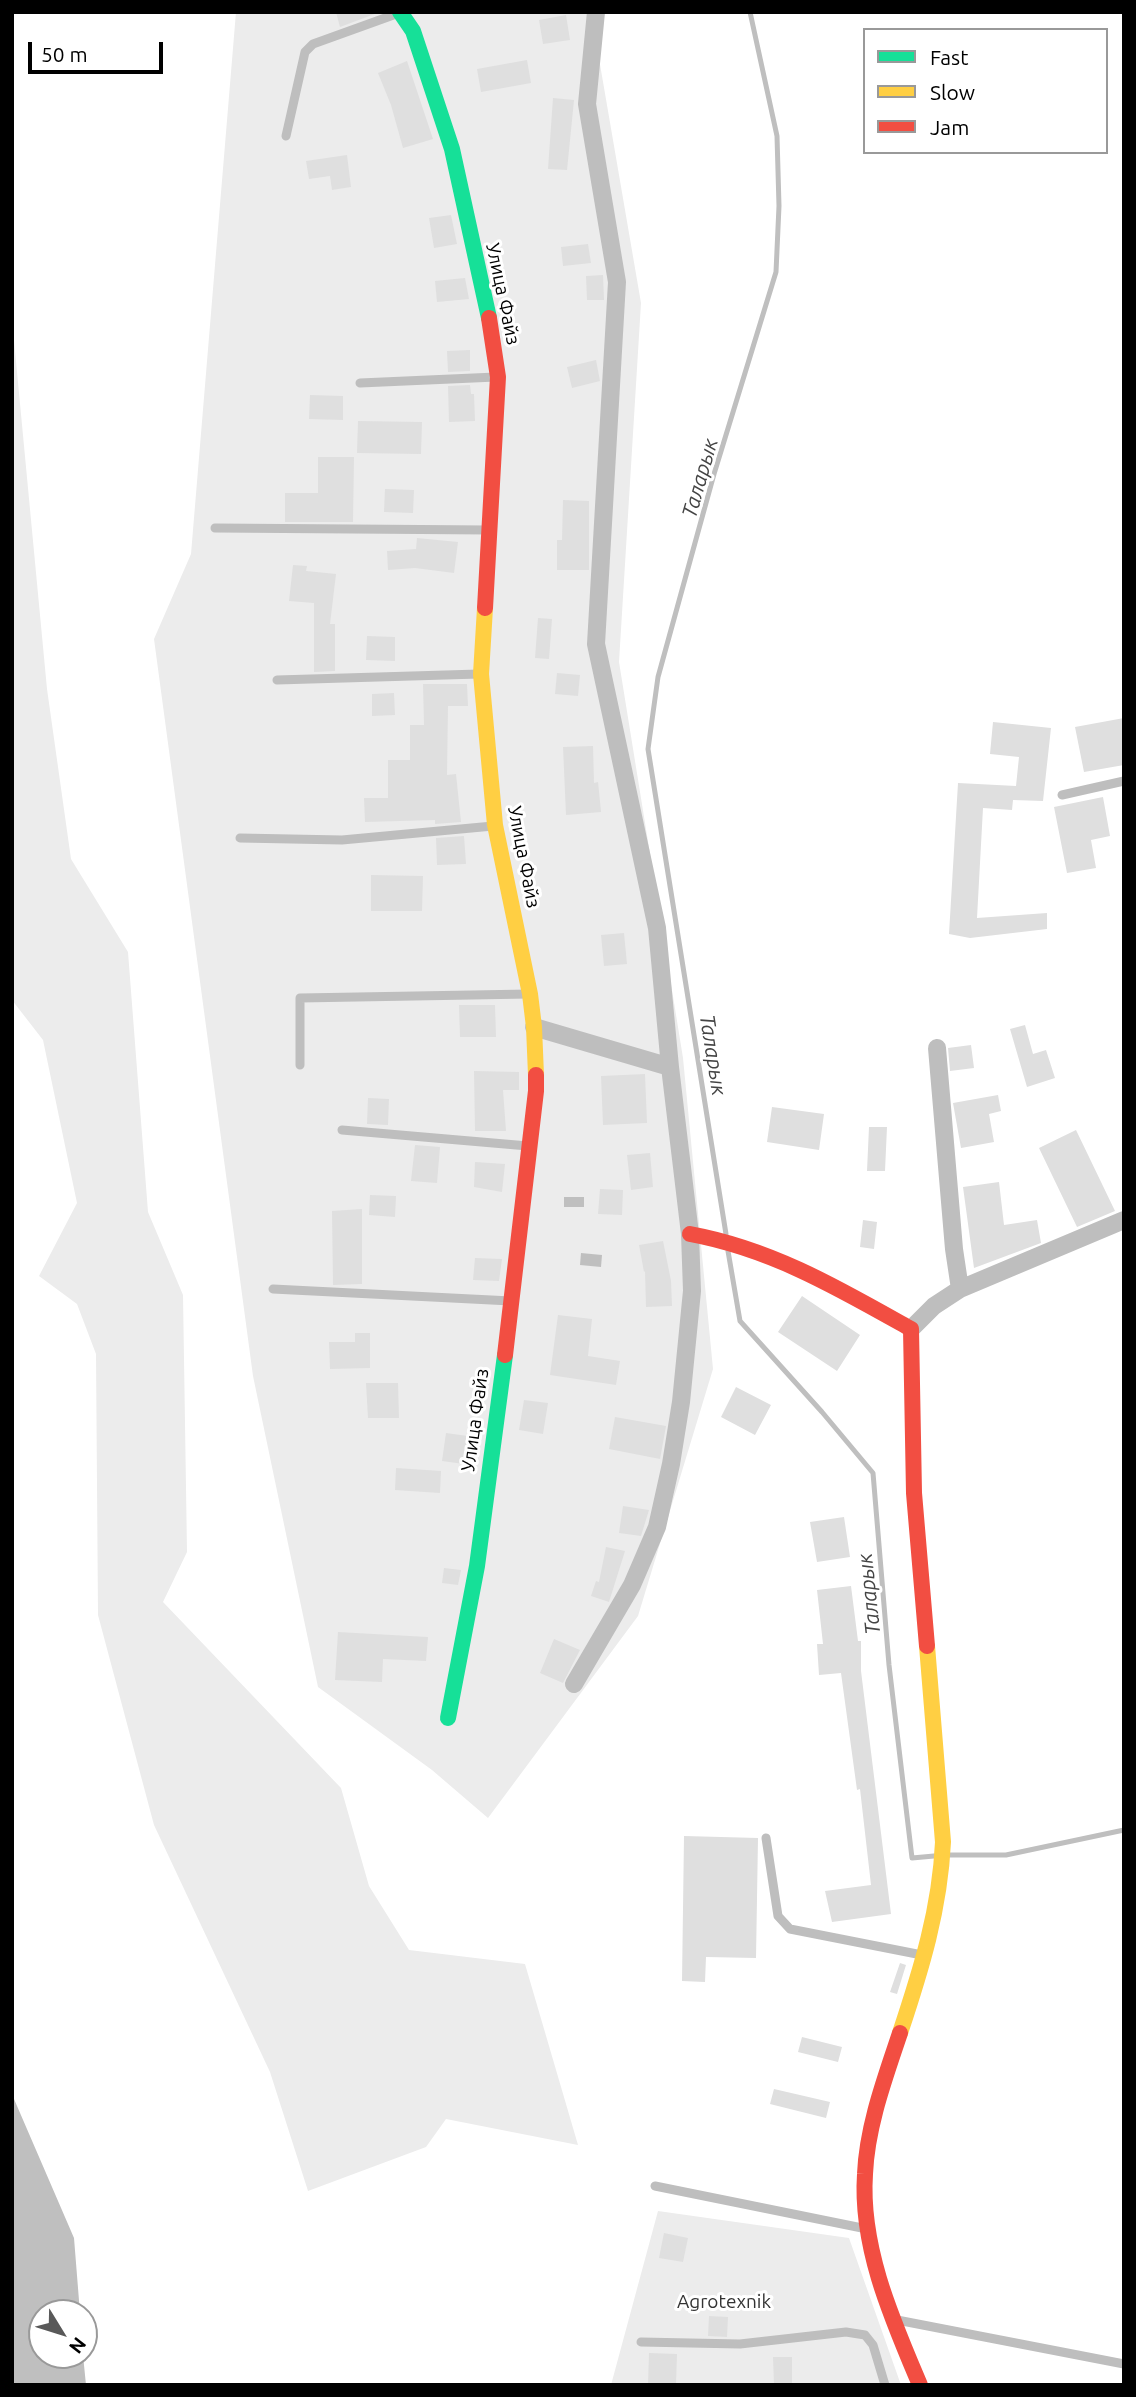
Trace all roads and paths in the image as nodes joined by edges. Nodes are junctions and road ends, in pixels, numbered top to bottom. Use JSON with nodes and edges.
{"nodes":[{"id":1,"x":596,"y":12,"type":"edge"},
{"id":2,"x":400,"y":13,"type":"edge"},
{"id":3,"x":286,"y":136,"type":"dead end"},
{"id":4,"x":498,"y":377,"type":"junction"},
{"id":5,"x":360,"y":383,"type":"dead end"},
{"id":6,"x":215,"y":528,"type":"dead end"},
{"id":7,"x":491,"y":530,"type":"junction"},
{"id":8,"x":481,"y":674,"type":"junction"},
{"id":9,"x":277,"y":680,"type":"dead end"},
{"id":10,"x":1124,"y":781,"type":"edge"},
{"id":11,"x":1062,"y":795,"type":"dead end"},
{"id":12,"x":495,"y":825,"type":"junction"},
{"id":13,"x":240,"y":838,"type":"dead end"},
{"id":14,"x":530,"y":994,"type":"junction"},
{"id":15,"x":534,"y":1027,"type":"junction"},
{"id":16,"x":937,"y":1048,"type":"dead end"},
{"id":17,"x":300,"y":1065,"type":"dead end"},
{"id":18,"x":670,"y":1067,"type":"junction"},
{"id":19,"x":342,"y":1130,"type":"dead end"},
{"id":20,"x":530,"y":1146,"type":"junction"},
{"id":21,"x":1124,"y":1220,"type":"edge"},
{"id":22,"x":690,"y":1234,"type":"junction"},
{"id":23,"x":274,"y":1289,"type":"dead end"},
{"id":24,"x":960,"y":1289,"type":"junction"},
{"id":25,"x":513,"y":1301,"type":"junction"},
{"id":26,"x":911,"y":1329,"type":"junction"},
{"id":27,"x":574,"y":1684,"type":"dead end"},
{"id":28,"x":448,"y":1718,"type":"dead end"},
{"id":29,"x":766,"y":1838,"type":"dead end"},
{"id":30,"x":923,"y":1956,"type":"junction"},
{"id":31,"x":655,"y":2186,"type":"dead end"},
{"id":32,"x":869,"y":2230,"type":"junction"},
{"id":33,"x":892,"y":2319,"type":"junction"},
{"id":34,"x":641,"y":2342,"type":"dead end"},
{"id":35,"x":1124,"y":2364,"type":"edge"},
{"id":36,"x":885,"y":2385,"type":"edge"},
{"id":37,"x":920,"y":2385,"type":"edge"}],
"edges":[{"from":1,"to":18,"type":"street"},
{"from":2,"to":3,"type":"lane"},
{"from":2,"to":4,"type":"street","name":"Улица Файз"},
{"from":4,"to":5,"type":"lane"},
{"from":4,"to":7,"type":"street","name":"Улица Файз"},
{"from":6,"to":7,"type":"lane"},
{"from":7,"to":8,"type":"street","name":"Улица Файз"},
{"from":8,"to":9,"type":"lane"},
{"from":8,"to":12,"type":"street","name":"Улица Файз"},
{"from":10,"to":11,"type":"lane"},
{"from":12,"to":13,"type":"lane"},
{"from":12,"to":14,"type":"street","name":"Улица Файз"},
{"from":14,"to":15,"type":"street","name":"Улица Файз"},
{"from":14,"to":17,"type":"lane"},
{"from":15,"to":18,"type":"street"},
{"from":15,"to":20,"type":"street","name":"Улица Файз"},
{"from":16,"to":24,"type":"street"},
{"from":18,"to":22,"type":"street"},
{"from":19,"to":20,"type":"lane"},
{"from":20,"to":25,"type":"street","name":"Улица Файз"},
{"from":21,"to":24,"type":"street"},
{"from":22,"to":26,"type":"street"},
{"from":22,"to":27,"type":"street"},
{"from":23,"to":25,"type":"lane"},
{"from":24,"to":26,"type":"street"},
{"from":25,"to":28,"type":"street","name":"Улица Файз"},
{"from":26,"to":30,"type":"street"},
{"from":29,"to":30,"type":"lane"},
{"from":30,"to":32,"type":"street"},
{"from":31,"to":32,"type":"lane"},
{"from":32,"to":33,"type":"street"},
{"from":33,"to":35,"type":"lane"},
{"from":33,"to":37,"type":"street"},
{"from":34,"to":36,"type":"lane"}]}
